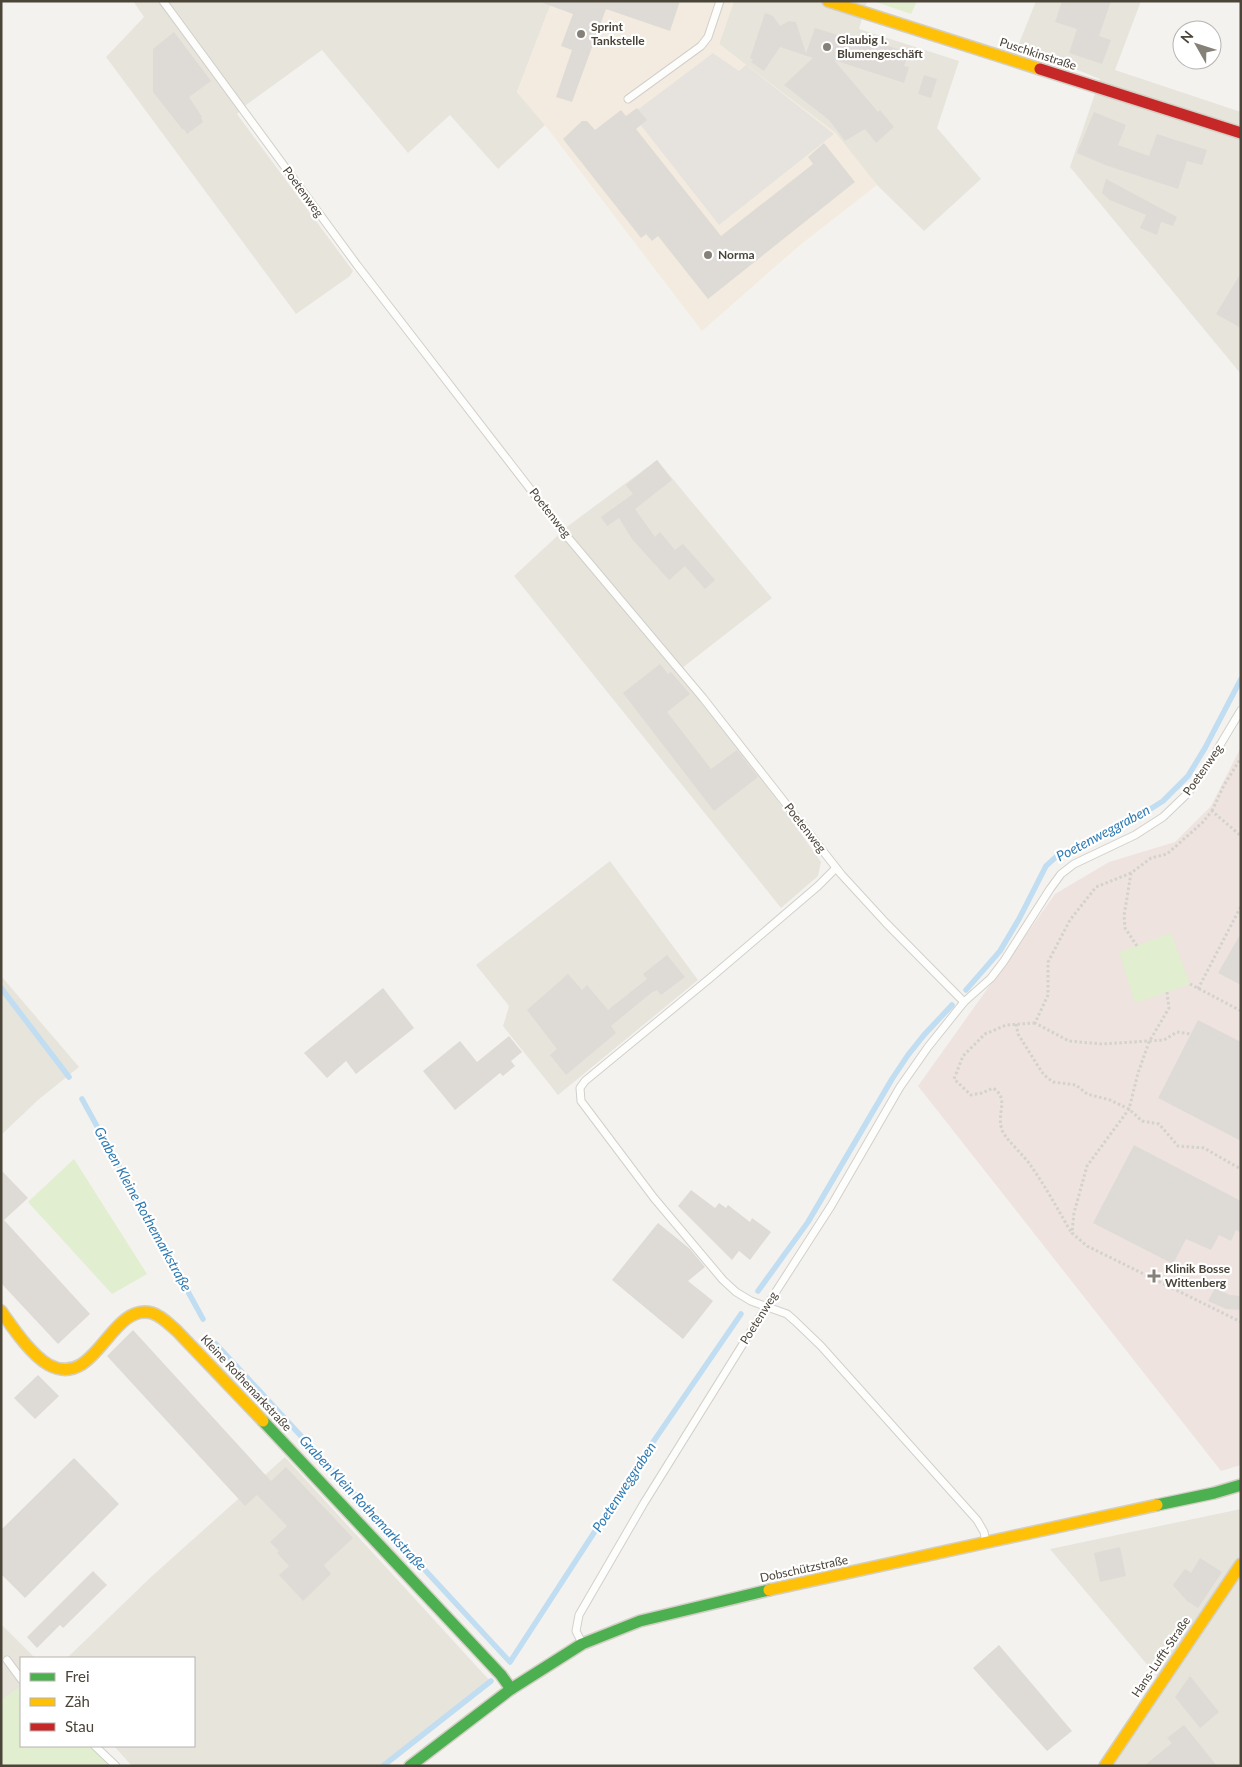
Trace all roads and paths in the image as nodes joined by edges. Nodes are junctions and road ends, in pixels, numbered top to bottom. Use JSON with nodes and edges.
{"nodes":[{"id":1,"x":163,"y":1,"type":"edge"},
{"id":2,"x":720,"y":1,"type":"edge"},
{"id":3,"x":828,"y":1,"type":"edge"},
{"id":4,"x":628,"y":99,"type":"dead end"},
{"id":5,"x":1241,"y":134,"type":"edge"},
{"id":6,"x":1241,"y":710,"type":"edge"},
{"id":7,"x":1241,"y":758,"type":"edge"},
{"id":8,"x":1212,"y":811,"type":"junction"},
{"id":9,"x":1241,"y":836,"type":"edge"},
{"id":10,"x":836,"y":868,"type":"junction"},
{"id":11,"x":1131,"y":873,"type":"junction"},
{"id":12,"x":1241,"y":906,"type":"edge"},
{"id":13,"x":1137,"y":946,"type":"dead end"},
{"id":14,"x":1190,"y":984,"type":"dead end"},
{"id":15,"x":1198,"y":989,"type":"junction"},
{"id":16,"x":1167,"y":992,"type":"dead end"},
{"id":17,"x":964,"y":1002,"type":"junction"},
{"id":18,"x":1241,"y":1011,"type":"edge"},
{"id":19,"x":1035,"y":1023,"type":"junction"},
{"id":20,"x":1016,"y":1024,"type":"junction"},
{"id":21,"x":1191,"y":1034,"type":"dead end"},
{"id":22,"x":1149,"y":1042,"type":"junction"},
{"id":23,"x":1129,"y":1109,"type":"junction"},
{"id":24,"x":1239,"y":1168,"type":"dead end"},
{"id":25,"x":1072,"y":1233,"type":"junction"},
{"id":26,"x":766,"y":1307,"type":"junction"},
{"id":27,"x":1,"y":1311,"type":"edge"},
{"id":28,"x":1241,"y":1322,"type":"edge"},
{"id":29,"x":1241,"y":1485,"type":"edge"},
{"id":30,"x":986,"y":1543,"type":"junction"},
{"id":31,"x":1241,"y":1564,"type":"edge"},
{"id":32,"x":582,"y":1644,"type":"junction"},
{"id":33,"x":7,"y":1660,"type":"dead end"},
{"id":34,"x":20,"y":1678,"type":"edge"},
{"id":35,"x":511,"y":1689,"type":"junction"},
{"id":36,"x":96,"y":1747,"type":"edge"},
{"id":37,"x":116,"y":1766,"type":"edge"},
{"id":38,"x":410,"y":1766,"type":"edge"},
{"id":39,"x":1105,"y":1766,"type":"edge"}],
"edges":[{"from":1,"to":10,"type":"lane","name":"Poetenweg"},
{"from":2,"to":4,"type":"lane"},
{"from":3,"to":5,"type":"street","name":"Puschkinstraße"},
{"from":6,"to":17,"type":"lane","name":"Poetenweg"},
{"from":7,"to":8,"type":"path"},
{"from":8,"to":9,"type":"path"},
{"from":8,"to":11,"type":"path"},
{"from":10,"to":17,"type":"lane","name":"Poetenweg"},
{"from":10,"to":26,"type":"lane"},
{"from":11,"to":13,"type":"path"},
{"from":11,"to":19,"type":"path"},
{"from":12,"to":15,"type":"path"},
{"from":14,"to":15,"type":"path"},
{"from":15,"to":18,"type":"path"},
{"from":16,"to":22,"type":"path"},
{"from":17,"to":26,"type":"lane","name":"Poetenweg"},
{"from":19,"to":20,"type":"path"},
{"from":19,"to":22,"type":"path"},
{"from":20,"to":23,"type":"path"},
{"from":20,"to":25,"type":"path"},
{"from":21,"to":22,"type":"path"},
{"from":22,"to":23,"type":"path"},
{"from":23,"to":24,"type":"path"},
{"from":23,"to":25,"type":"path"},
{"from":25,"to":28,"type":"path"},
{"from":26,"to":30,"type":"lane"},
{"from":26,"to":32,"type":"lane","name":"Poetenweg"},
{"from":27,"to":35,"type":"street","name":"Kleine Rothemarkstraße"},
{"from":29,"to":30,"type":"street","name":"Dobschützstraße"},
{"from":30,"to":32,"type":"street","name":"Dobschützstraße"},
{"from":31,"to":39,"type":"street","name":"Hans-Lufft-Straße"},
{"from":32,"to":35,"type":"street","name":"Dobschützstraße"},
{"from":33,"to":34,"type":"lane"},
{"from":35,"to":38,"type":"street","name":"Dobschützstraße"},
{"from":36,"to":37,"type":"lane"}]}
